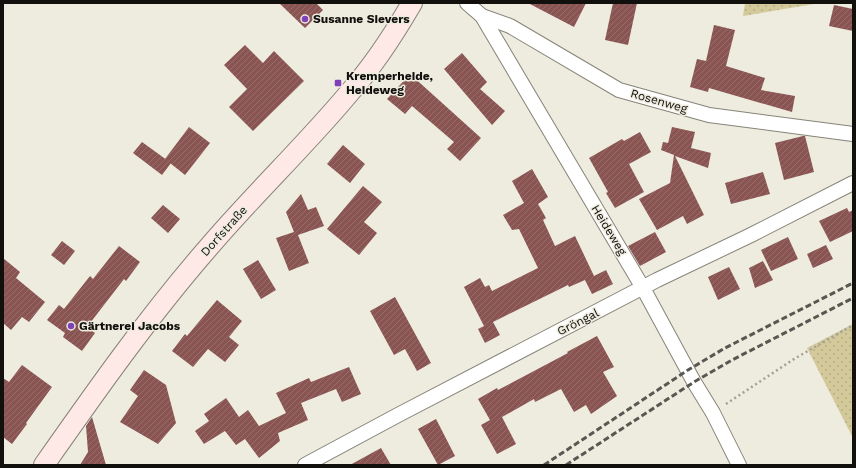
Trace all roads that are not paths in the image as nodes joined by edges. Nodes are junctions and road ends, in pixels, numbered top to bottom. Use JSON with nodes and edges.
{"nodes":[{"id":1,"x":412,"y":3,"type":"edge"},
{"id":2,"x":467,"y":3,"type":"edge"},
{"id":3,"x":482,"y":16,"type":"junction"},
{"id":4,"x":853,"y":134,"type":"edge"},
{"id":5,"x":853,"y":183,"type":"edge"},
{"id":6,"x":643,"y":288,"type":"junction"},
{"id":7,"x":44,"y":465,"type":"edge"},
{"id":8,"x":305,"y":465,"type":"edge"},
{"id":9,"x":739,"y":465,"type":"edge"}],
"edges":[{"from":1,"to":7,"type":"main road","name":"Dorfstraße"},
{"from":2,"to":3,"type":"street","name":"Heideweg"},
{"from":3,"to":4,"type":"street","name":"Rosenweg"},
{"from":3,"to":6,"type":"street","name":"Heideweg"},
{"from":5,"to":6,"type":"street","name":"Gröngal"},
{"from":6,"to":8,"type":"street","name":"Gröngal"},
{"from":6,"to":9,"type":"street","name":"Heideweg"}]}
